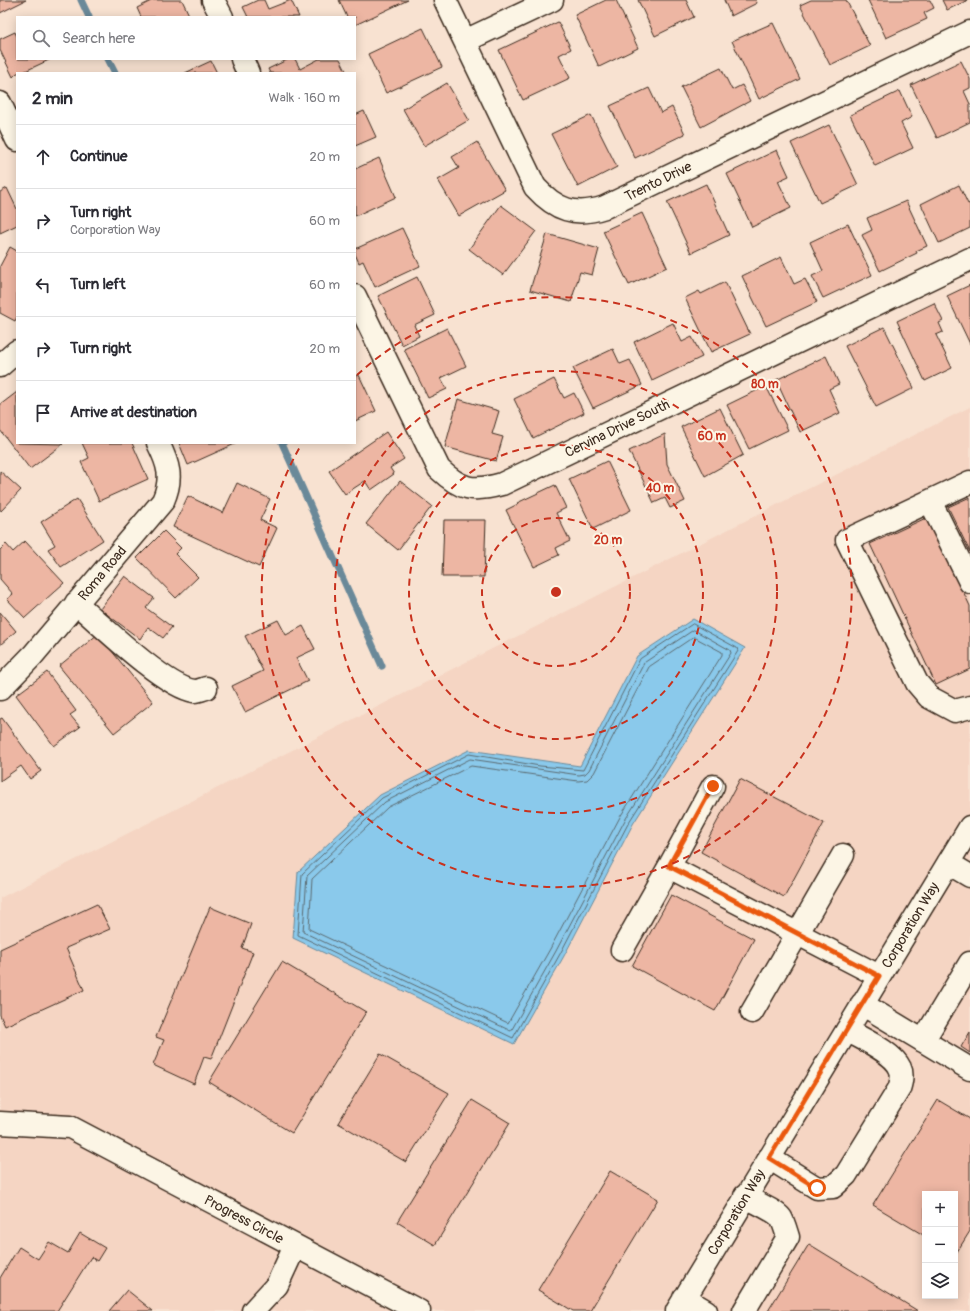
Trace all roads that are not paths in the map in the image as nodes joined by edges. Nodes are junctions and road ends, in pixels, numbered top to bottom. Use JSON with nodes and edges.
{"nodes":[{"id":1,"x":213,"y":0,"type":"edge"},
{"id":2,"x":445,"y":0,"type":"edge"},
{"id":3,"x":552,"y":0,"type":"edge"},
{"id":4,"x":221,"y":16,"type":"edge"},
{"id":5,"x":970,"y":32,"type":"edge"},
{"id":6,"x":465,"y":41,"type":"junction"},
{"id":7,"x":242,"y":60,"type":"edge"},
{"id":8,"x":248,"y":72,"type":"edge"},
{"id":9,"x":0,"y":103,"type":"edge"},
{"id":10,"x":16,"y":138,"type":"edge"},
{"id":11,"x":970,"y":259,"type":"edge"},
{"id":12,"x":356,"y":298,"type":"edge"},
{"id":13,"x":16,"y":351,"type":"edge"},
{"id":14,"x":0,"y":366,"type":"edge"},
{"id":15,"x":158,"y":444,"type":"edge"},
{"id":16,"x":970,"y":482,"type":"edge"},
{"id":17,"x":930,"y":501,"type":"junction"},
{"id":18,"x":970,"y":582,"type":"edge"},
{"id":19,"x":76,"y":604,"type":"junction"},
{"id":20,"x":206,"y":688,"type":"dead end"},
{"id":21,"x":0,"y":689,"type":"edge"},
{"id":22,"x":970,"y":707,"type":"edge"},
{"id":23,"x":713,"y":786,"type":"dead end"},
{"id":24,"x":970,"y":827,"type":"edge"},
{"id":25,"x":843,"y":855,"type":"dead end"},
{"id":26,"x":948,"y":863,"type":"junction"},
{"id":27,"x":669,"y":866,"type":"junction"},
{"id":28,"x":970,"y":876,"type":"edge"},
{"id":29,"x":798,"y":934,"type":"junction"},
{"id":30,"x":622,"y":950,"type":"dead end"},
{"id":31,"x":970,"y":963,"type":"edge"},
{"id":32,"x":879,"y":976,"type":"junction"},
{"id":33,"x":862,"y":1004,"type":"junction"},
{"id":34,"x":752,"y":1012,"type":"dead end"},
{"id":35,"x":847,"y":1030,"type":"junction"},
{"id":36,"x":923,"y":1041,"type":"junction"},
{"id":37,"x":970,"y":1069,"type":"edge"},
{"id":38,"x":0,"y":1123,"type":"edge"},
{"id":39,"x":769,"y":1158,"type":"junction"},
{"id":40,"x":745,"y":1196,"type":"junction"},
{"id":41,"x":295,"y":1246,"type":"junction"},
{"id":42,"x":393,"y":1305,"type":"edge"},
{"id":43,"x":681,"y":1305,"type":"edge"},
{"id":44,"x":253,"y":1311,"type":"edge"},
{"id":45,"x":419,"y":1311,"type":"edge"},
{"id":46,"x":706,"y":1311,"type":"edge"},
{"id":47,"x":744,"y":1311,"type":"edge"}],
"edges":[{"from":1,"to":4,"type":"street"},
{"from":2,"to":6,"type":"street","name":"Trento Drive"},
{"from":3,"to":6,"type":"street"},
{"from":5,"to":6,"type":"street","name":"Trento Drive"},
{"from":7,"to":8,"type":"street"},
{"from":9,"to":10,"type":"street"},
{"from":11,"to":12,"type":"street","name":"Cervina Drive South"},
{"from":13,"to":14,"type":"street"},
{"from":15,"to":19,"type":"street","name":"Roma Road"},
{"from":16,"to":17,"type":"street"},
{"from":17,"to":18,"type":"street"},
{"from":17,"to":22,"type":"street"},
{"from":19,"to":20,"type":"street"},
{"from":19,"to":21,"type":"street","name":"Roma Road"},
{"from":23,"to":27,"type":"street"},
{"from":24,"to":26,"type":"street","name":"Corporation Way"},
{"from":25,"to":29,"type":"street"},
{"from":26,"to":28,"type":"street"},
{"from":26,"to":32,"type":"street","name":"Corporation Way"},
{"from":27,"to":29,"type":"street"},
{"from":27,"to":30,"type":"street"},
{"from":29,"to":32,"type":"street"},
{"from":29,"to":34,"type":"street"},
{"from":31,"to":36,"type":"street"},
{"from":32,"to":33,"type":"street","name":"Corporation Way"},
{"from":33,"to":35,"type":"street","name":"Corporation Way"},
{"from":33,"to":36,"type":"street"},
{"from":35,"to":39,"type":"street","name":"Corporation Way"},
{"from":35,"to":39,"type":"street"},
{"from":36,"to":37,"type":"street"},
{"from":38,"to":41,"type":"street","name":"Progress Circle"},
{"from":39,"to":40,"type":"street","name":"Corporation Way"},
{"from":40,"to":43,"type":"street","name":"Corporation Way"},
{"from":40,"to":47,"type":"street"},
{"from":41,"to":42,"type":"street","name":"Progress Circle"},
{"from":41,"to":44,"type":"street"},
{"from":42,"to":45,"type":"street","name":"Progress Circle"},
{"from":43,"to":46,"type":"street"}]}
